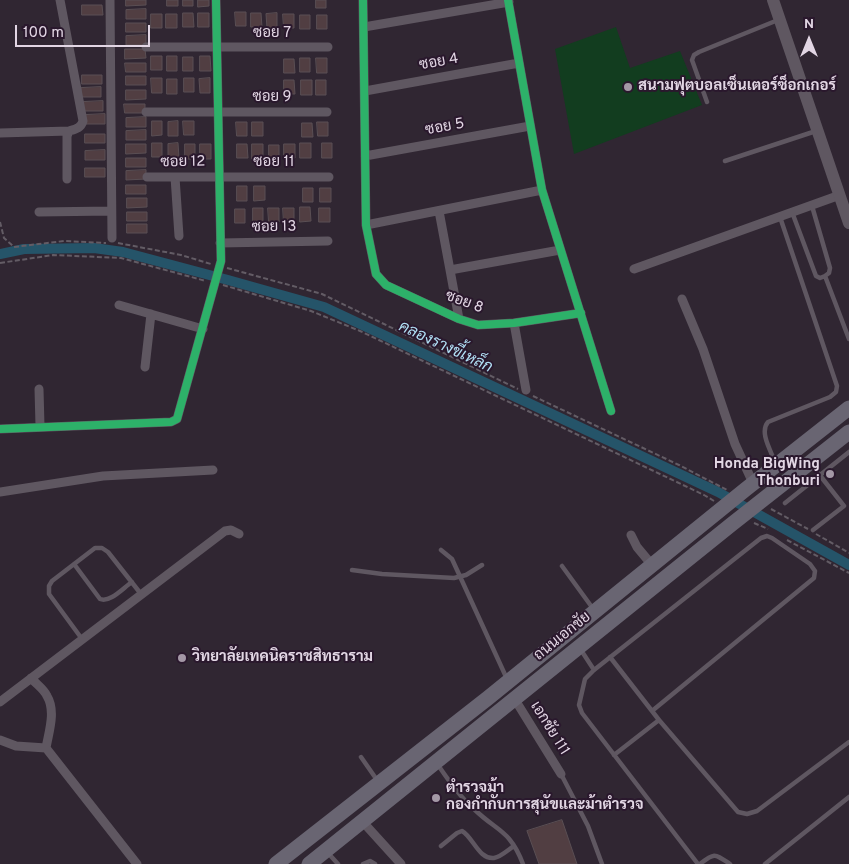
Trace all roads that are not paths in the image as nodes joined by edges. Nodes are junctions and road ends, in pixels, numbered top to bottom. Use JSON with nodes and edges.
{"nodes":[{"id":1,"x":60,"y":0,"type":"edge"},
{"id":2,"x":110,"y":0,"type":"edge"},
{"id":3,"x":216,"y":0,"type":"edge"},
{"id":4,"x":362,"y":0,"type":"edge"},
{"id":5,"x":773,"y":0,"type":"edge"},
{"id":6,"x":508,"y":1,"type":"edge"},
{"id":7,"x":780,"y":19,"type":"junction"},
{"id":8,"x":364,"y":27,"type":"junction"},
{"id":9,"x":146,"y":47,"type":"dead end"},
{"id":10,"x":216,"y":47,"type":"junction"},
{"id":11,"x":328,"y":47,"type":"dead end"},
{"id":12,"x":519,"y":63,"type":"junction"},
{"id":13,"x":364,"y":91,"type":"junction"},
{"id":14,"x":708,"y":102,"type":"dead end"},
{"id":15,"x":146,"y":112,"type":"dead end"},
{"id":16,"x":218,"y":112,"type":"junction"},
{"id":17,"x":328,"y":112,"type":"dead end"},
{"id":18,"x":530,"y":126,"type":"junction"},
{"id":19,"x":818,"y":130,"type":"junction"},
{"id":20,"x":69,"y":131,"type":"junction"},
{"id":21,"x":0,"y":133,"type":"edge"},
{"id":22,"x":365,"y":156,"type":"junction"},
{"id":23,"x":725,"y":161,"type":"dead end"},
{"id":24,"x":219,"y":176,"type":"junction"},
{"id":25,"x":147,"y":177,"type":"dead end"},
{"id":26,"x":175,"y":177,"type":"junction"},
{"id":27,"x":329,"y":177,"type":"dead end"},
{"id":28,"x":67,"y":179,"type":"dead end"},
{"id":29,"x":542,"y":190,"type":"junction"},
{"id":30,"x":840,"y":195,"type":"junction"},
{"id":31,"x":812,"y":206,"type":"junction"},
{"id":32,"x":111,"y":211,"type":"junction"},
{"id":33,"x":439,"y":211,"type":"junction"},
{"id":34,"x":39,"y":212,"type":"dead end"},
{"id":35,"x":792,"y":212,"type":"junction"},
{"id":36,"x":780,"y":217,"type":"junction"},
{"id":37,"x":849,"y":223,"type":"edge"},
{"id":38,"x":366,"y":225,"type":"junction"},
{"id":39,"x":179,"y":236,"type":"dead end"},
{"id":40,"x":112,"y":238,"type":"dead end"},
{"id":41,"x":328,"y":242,"type":"dead end"},
{"id":42,"x":220,"y":243,"type":"junction"},
{"id":43,"x":560,"y":250,"type":"junction"},
{"id":44,"x":634,"y":269,"type":"dead end"},
{"id":45,"x":450,"y":270,"type":"junction"},
{"id":46,"x":825,"y":276,"type":"junction"},
{"id":47,"x":682,"y":300,"type":"dead end"},
{"id":48,"x":118,"y":305,"type":"dead end"},
{"id":49,"x":581,"y":313,"type":"junction"},
{"id":50,"x":151,"y":314,"type":"junction"},
{"id":51,"x":459,"y":319,"type":"junction"},
{"id":52,"x":514,"y":323,"type":"junction"},
{"id":53,"x":203,"y":329,"type":"junction"},
{"id":54,"x":849,"y":338,"type":"edge"},
{"id":55,"x":145,"y":367,"type":"dead end"},
{"id":56,"x":39,"y":389,"type":"dead end"},
{"id":57,"x":524,"y":391,"type":"road end"},
{"id":58,"x":849,"y":408,"type":"edge"},
{"id":59,"x":611,"y":410,"type":"dead end"},
{"id":60,"x":40,"y":426,"type":"junction"},
{"id":61,"x":0,"y":429,"type":"edge"},
{"id":62,"x":849,"y":432,"type":"edge"},
{"id":63,"x":849,"y":452,"type":"edge"},
{"id":64,"x":810,"y":463,"type":"junction"},
{"id":65,"x":776,"y":466,"type":"junction"},
{"id":66,"x":213,"y":470,"type":"dead end"},
{"id":67,"x":820,"y":476,"type":"junction"},
{"id":68,"x":750,"y":486,"type":"junction"},
{"id":69,"x":0,"y":492,"type":"edge"},
{"id":70,"x":785,"y":503,"type":"dead end"},
{"id":71,"x":813,"y":530,"type":"dead end"},
{"id":72,"x":239,"y":534,"type":"dead end"},
{"id":73,"x":631,"y":535,"type":"dead end"},
{"id":74,"x":441,"y":550,"type":"dead end"},
{"id":75,"x":74,"y":564,"type":"junction"},
{"id":76,"x":652,"y":565,"type":"junction"},
{"id":77,"x":482,"y":566,"type":"dead end"},
{"id":78,"x":562,"y":566,"type":"dead end"},
{"id":79,"x":352,"y":570,"type":"dead end"},
{"id":80,"x":460,"y":576,"type":"junction"},
{"id":81,"x":663,"y":579,"type":"junction"},
{"id":82,"x":132,"y":582,"type":"junction"},
{"id":83,"x":141,"y":594,"type":"junction"},
{"id":84,"x":595,"y":611,"type":"junction"},
{"id":85,"x":82,"y":639,"type":"junction"},
{"id":86,"x":579,"y":647,"type":"junction"},
{"id":87,"x":610,"y":657,"type":"junction"},
{"id":88,"x":594,"y":670,"type":"junction"},
{"id":89,"x":31,"y":678,"type":"junction"},
{"id":90,"x":508,"y":682,"type":"junction"},
{"id":91,"x":514,"y":698,"type":"junction"},
{"id":92,"x":0,"y":702,"type":"edge"},
{"id":93,"x":652,"y":711,"type":"junction"},
{"id":94,"x":659,"y":720,"type":"junction"},
{"id":95,"x":0,"y":740,"type":"edge"},
{"id":96,"x":849,"y":742,"type":"edge"},
{"id":97,"x":46,"y":748,"type":"junction"},
{"id":98,"x":614,"y":755,"type":"junction"},
{"id":99,"x":361,"y":757,"type":"dead end"},
{"id":100,"x":436,"y":762,"type":"junction"},
{"id":101,"x":561,"y":774,"type":"joint"},
{"id":102,"x":379,"y":783,"type":"junction"},
{"id":103,"x":849,"y":796,"type":"edge"},
{"id":104,"x":362,"y":821,"type":"junction"},
{"id":105,"x":441,"y":846,"type":"dead end"},
{"id":106,"x":514,"y":846,"type":"junction"},
{"id":107,"x":319,"y":858,"type":"edge"},
{"id":108,"x":137,"y":864,"type":"edge"},
{"id":109,"x":276,"y":864,"type":"edge"},
{"id":110,"x":338,"y":864,"type":"edge"},
{"id":111,"x":363,"y":864,"type":"edge"},
{"id":112,"x":375,"y":864,"type":"edge"},
{"id":113,"x":401,"y":864,"type":"edge"},
{"id":114,"x":522,"y":864,"type":"edge"},
{"id":115,"x":602,"y":864,"type":"edge"},
{"id":116,"x":699,"y":864,"type":"edge"},
{"id":117,"x":730,"y":864,"type":"edge"},
{"id":118,"x":765,"y":864,"type":"edge"}],
"edges":[{"from":1,"to":20,"type":"street"},
{"from":2,"to":32,"type":"street"},
{"from":3,"to":10,"type":"street"},
{"from":4,"to":8,"type":"street"},
{"from":5,"to":7,"type":"main road"},
{"from":6,"to":8,"type":"street"},
{"from":6,"to":12,"type":"street"},
{"from":7,"to":14,"type":"lane"},
{"from":7,"to":19,"type":"main road"},
{"from":8,"to":13,"type":"street"},
{"from":9,"to":10,"type":"street"},
{"from":10,"to":11,"type":"street","name":"ซอย 7"},
{"from":10,"to":16,"type":"street"},
{"from":12,"to":13,"type":"street","name":"ซอย 4"},
{"from":12,"to":18,"type":"street"},
{"from":13,"to":22,"type":"street"},
{"from":15,"to":16,"type":"street","name":"ซอย 9"},
{"from":16,"to":17,"type":"street","name":"ซอย 9"},
{"from":16,"to":24,"type":"street"},
{"from":18,"to":22,"type":"street","name":"ซอย 5"},
{"from":18,"to":29,"type":"street"},
{"from":19,"to":23,"type":"lane"},
{"from":19,"to":30,"type":"main road"},
{"from":20,"to":21,"type":"street"},
{"from":20,"to":28,"type":"street"},
{"from":22,"to":38,"type":"street"},
{"from":24,"to":26,"type":"street","name":"ซอย 12"},
{"from":24,"to":27,"type":"street","name":"ซอย 11"},
{"from":24,"to":42,"type":"street"},
{"from":25,"to":26,"type":"street","name":"ซอย 12"},
{"from":26,"to":39,"type":"street"},
{"from":29,"to":33,"type":"street"},
{"from":29,"to":43,"type":"street"},
{"from":30,"to":31,"type":"street"},
{"from":30,"to":37,"type":"main road"},
{"from":31,"to":35,"type":"street"},
{"from":31,"to":46,"type":"lane"},
{"from":32,"to":34,"type":"street"},
{"from":32,"to":40,"type":"street"},
{"from":33,"to":38,"type":"street"},
{"from":33,"to":45,"type":"street"},
{"from":35,"to":36,"type":"street"},
{"from":35,"to":46,"type":"lane"},
{"from":36,"to":44,"type":"street"},
{"from":36,"to":65,"type":"lane"},
{"from":38,"to":51,"type":"street","name":"ซอย 8"},
{"from":41,"to":42,"type":"street","name":"ซอย 13"},
{"from":42,"to":53,"type":"street"},
{"from":43,"to":45,"type":"street"},
{"from":43,"to":49,"type":"street"},
{"from":45,"to":51,"type":"street"},
{"from":46,"to":54,"type":"lane"},
{"from":47,"to":68,"type":"street"},
{"from":48,"to":50,"type":"street"},
{"from":49,"to":52,"type":"street","name":"ซอย 8"},
{"from":49,"to":59,"type":"street"},
{"from":50,"to":53,"type":"street"},
{"from":50,"to":55,"type":"street"},
{"from":51,"to":52,"type":"street","name":"ซอย 8"},
{"from":52,"to":57,"type":"street"},
{"from":53,"to":60,"type":"street"},
{"from":56,"to":60,"type":"street"},
{"from":58,"to":65,"type":"main road","name":"ถนนเอกชัย"},
{"from":60,"to":61,"type":"street"},
{"from":62,"to":64,"type":"main road","name":"ถนนเอกชัย"},
{"from":63,"to":67,"type":"lane"},
{"from":64,"to":67,"type":"lane"},
{"from":64,"to":81,"type":"main road","name":"ถนนเอกชัย"},
{"from":65,"to":68,"type":"main road","name":"ถนนเอกชัย"},
{"from":66,"to":69,"type":"street"},
{"from":67,"to":70,"type":"lane"},
{"from":67,"to":71,"type":"lane"},
{"from":68,"to":76,"type":"main road","name":"ถนนเอกชัย"},
{"from":72,"to":83,"type":"street"},
{"from":73,"to":76,"type":"street"},
{"from":74,"to":80,"type":"lane"},
{"from":75,"to":82,"type":"lane"},
{"from":75,"to":82,"type":"lane"},
{"from":75,"to":85,"type":"lane"},
{"from":76,"to":81,"type":"lane"},
{"from":76,"to":84,"type":"main road","name":"ถนนเอกชัย"},
{"from":77,"to":80,"type":"lane"},
{"from":78,"to":84,"type":"lane"},
{"from":79,"to":80,"type":"lane"},
{"from":80,"to":90,"type":"lane"},
{"from":81,"to":86,"type":"main road","name":"ถนนเอกชัย"},
{"from":82,"to":83,"type":"lane"},
{"from":83,"to":85,"type":"street"},
{"from":84,"to":90,"type":"main road","name":"ถนนเอกชัย"},
{"from":85,"to":89,"type":"street"},
{"from":86,"to":88,"type":"lane"},
{"from":86,"to":91,"type":"main road","name":"ถนนเอกชัย"},
{"from":87,"to":88,"type":"lane"},
{"from":87,"to":93,"type":"lane"},
{"from":87,"to":93,"type":"lane"},
{"from":88,"to":98,"type":"lane"},
{"from":89,"to":92,"type":"street"},
{"from":89,"to":97,"type":"street"},
{"from":90,"to":102,"type":"main road","name":"ถนนเอกชัย"},
{"from":91,"to":100,"type":"main road","name":"ถนนเอกชัย"},
{"from":91,"to":101,"type":"street","name":"เอกชัย 111"},
{"from":93,"to":94,"type":"lane"},
{"from":94,"to":96,"type":"lane"},
{"from":94,"to":98,"type":"lane"},
{"from":95,"to":97,"type":"street"},
{"from":97,"to":108,"type":"street"},
{"from":98,"to":116,"type":"lane"},
{"from":99,"to":102,"type":"lane"},
{"from":100,"to":104,"type":"main road","name":"ถนนเอกชัย"},
{"from":100,"to":106,"type":"lane"},
{"from":101,"to":115,"type":"lane"},
{"from":102,"to":109,"type":"main road","name":"ถนนเอกชัย"},
{"from":103,"to":118,"type":"lane"},
{"from":104,"to":107,"type":"main road","name":"ถนนเอกชัย"},
{"from":104,"to":113,"type":"street"},
{"from":105,"to":106,"type":"lane"},
{"from":106,"to":114,"type":"lane"},
{"from":107,"to":110,"type":"lane"},
{"from":111,"to":112,"type":"lane"},
{"from":116,"to":117,"type":"lane"}]}
